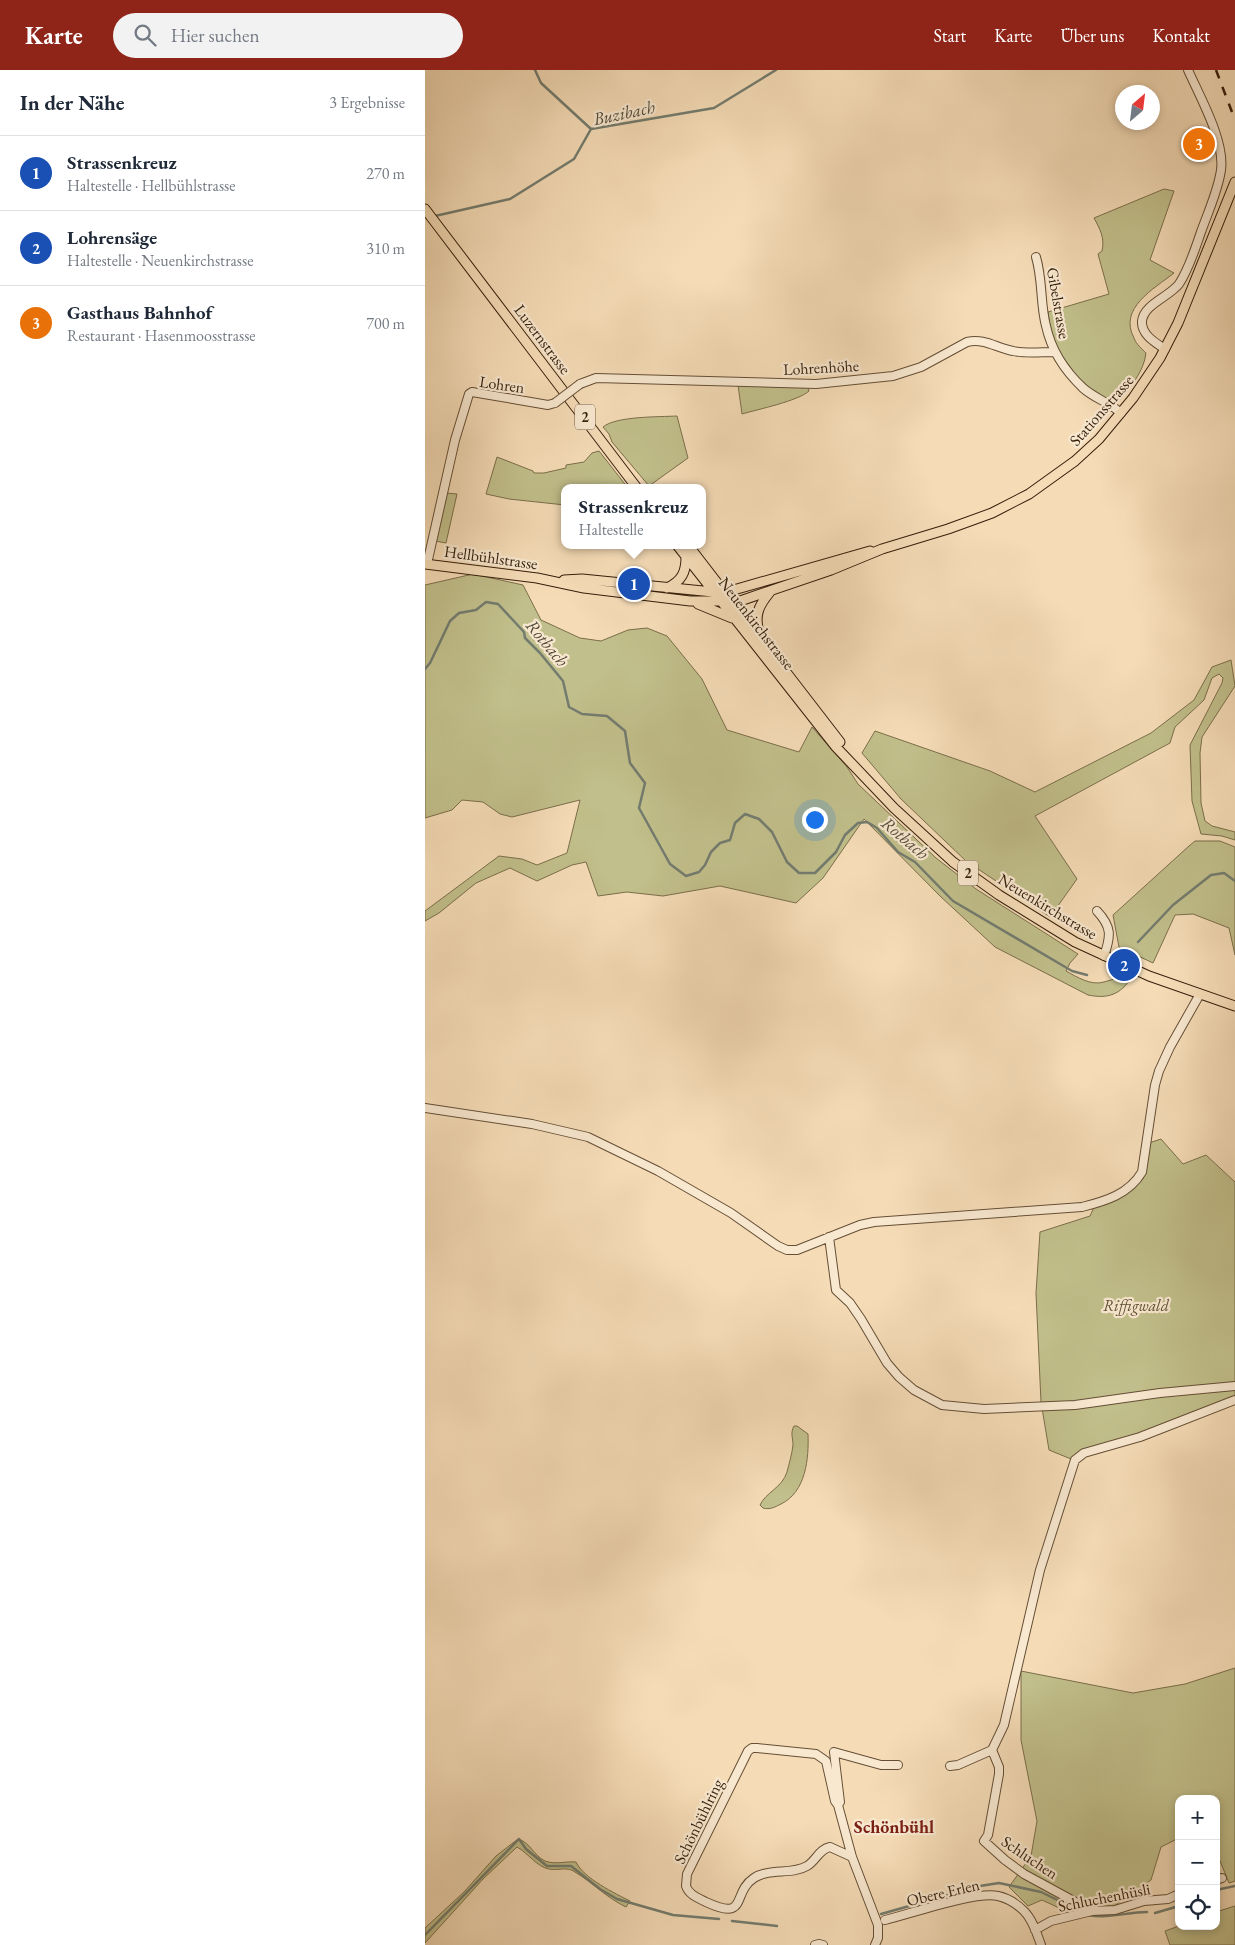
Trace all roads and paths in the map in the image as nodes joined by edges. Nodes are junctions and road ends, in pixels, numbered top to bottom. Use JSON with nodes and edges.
{"nodes":[{"id":1,"x":1188,"y":70,"type":"edge"},
{"id":2,"x":1235,"y":182,"type":"edge"},
{"id":3,"x":425,"y":209,"type":"edge"},
{"id":4,"x":1035,"y":257,"type":"dead end"},
{"id":5,"x":1165,"y":349,"type":"junction"},
{"id":6,"x":1054,"y":352,"type":"junction"},
{"id":7,"x":555,"y":403,"type":"joint"},
{"id":8,"x":1121,"y":413,"type":"junction"},
{"id":9,"x":634,"y":484,"type":"edge"},
{"id":10,"x":680,"y":549,"type":"edge"},
{"id":11,"x":691,"y":549,"type":"edge"},
{"id":12,"x":882,"y":549,"type":"junction"},
{"id":13,"x":685,"y":556,"type":"junction"},
{"id":14,"x":426,"y":564,"type":"edge"},
{"id":15,"x":553,"y":580,"type":"junction"},
{"id":16,"x":667,"y":588,"type":"junction"},
{"id":17,"x":771,"y":590,"type":"junction"},
{"id":18,"x":713,"y":592,"type":"junction"},
{"id":19,"x":725,"y":592,"type":"junction"},
{"id":20,"x":721,"y":601,"type":"junction"},
{"id":21,"x":693,"y":602,"type":"junction"},
{"id":22,"x":733,"y":602,"type":"junction"},
{"id":23,"x":735,"y":621,"type":"junction"},
{"id":24,"x":760,"y":637,"type":"junction"},
{"id":25,"x":853,"y":764,"type":"junction"},
{"id":26,"x":1097,"y":911,"type":"dead end"},
{"id":27,"x":1104,"y":956,"type":"junction"},
{"id":28,"x":1200,"y":994,"type":"junction"},
{"id":29,"x":1235,"y":1006,"type":"edge"},
{"id":30,"x":425,"y":1108,"type":"edge"},
{"id":31,"x":829,"y":1237,"type":"junction"},
{"id":32,"x":1235,"y":1386,"type":"edge"},
{"id":33,"x":1235,"y":1400,"type":"edge"},
{"id":34,"x":992,"y":1750,"type":"junction"},
{"id":35,"x":898,"y":1765,"type":"dead end"},
{"id":36,"x":950,"y":1766,"type":"dead end"},
{"id":37,"x":838,"y":1805,"type":"junction"},
{"id":38,"x":852,"y":1857,"type":"junction"},
{"id":39,"x":1175,"y":1896,"type":"edge"},
{"id":40,"x":1093,"y":1911,"type":"junction"},
{"id":41,"x":885,"y":1920,"type":"dead end"},
{"id":42,"x":1035,"y":1930,"type":"junction"},
{"id":43,"x":815,"y":1945,"type":"edge"},
{"id":44,"x":823,"y":1945,"type":"edge"},
{"id":45,"x":875,"y":1945,"type":"edge"},
{"id":46,"x":1041,"y":1945,"type":"edge"}],
"edges":[{"from":1,"to":5,"type":"street"},
{"from":2,"to":5,"type":"main road","name":"Stationsstrasse"},
{"from":3,"to":9,"type":"main road","name":"Luzernstrasse","number":"2"},
{"from":4,"to":6,"type":"street","name":"Gibelstrasse"},
{"from":5,"to":8,"type":"main road","name":"Stationsstrasse"},
{"from":6,"to":7,"type":"street","name":"Lohrenhöhe","bridge":true},
{"from":6,"to":8,"type":"street","name":"Gibelstrasse"},
{"from":7,"to":14,"type":"street","name":"Lohren"},
{"from":8,"to":12,"type":"main road","name":"Stationsstrasse"},
{"from":10,"to":13,"type":"main road","name":"Neuenkirchstrasse","number":"2"},
{"from":11,"to":19,"type":"main road","name":"Neuenkirchstrasse","number":"2"},
{"from":12,"to":17,"type":"main road","name":"Stationsstrasse"},
{"from":12,"to":19,"type":"main road","name":"Stationsstrasse"},
{"from":13,"to":16,"type":"main road"},
{"from":13,"to":18,"type":"main road","name":"Neuenkirchstrasse","number":"2"},
{"from":14,"to":15,"type":"main road","name":"Hellbühlstrasse"},
{"from":15,"to":16,"type":"main road","name":"Hellbühlstrasse"},
{"from":15,"to":21,"type":"main road","name":"Hellbühlstrasse"},
{"from":16,"to":18,"type":"main road","name":"Hellbühlstrasse"},
{"from":17,"to":22,"type":"main road","name":"Stationsstrasse"},
{"from":17,"to":24,"type":"main road"},
{"from":18,"to":19,"type":"main road","name":"Hellbühlstrasse"},
{"from":18,"to":20,"type":"main road","name":"Neuenkirchstrasse","number":"2"},
{"from":19,"to":22,"type":"main road","name":"Neuenkirchstrasse","number":"2"},
{"from":20,"to":21,"type":"main road","name":"Hellbühlstrasse"},
{"from":20,"to":22,"type":"main road","name":"Hellbühlstrasse"},
{"from":20,"to":23,"type":"main road","name":"Neuenkirchstrasse","number":"2"},
{"from":21,"to":23,"type":"main road"},
{"from":22,"to":24,"type":"main road","name":"Neuenkirchstrasse","number":"2"},
{"from":23,"to":25,"type":"main road","name":"Neuenkirchstrasse","number":"2"},
{"from":24,"to":25,"type":"main road","name":"Neuenkirchstrasse","number":"2"},
{"from":25,"to":27,"type":"main road","name":"Neuenkirchstrasse","number":"2"},
{"from":26,"to":27,"type":"street"},
{"from":27,"to":28,"type":"main road","name":"Neuenkirchstrasse","number":"2"},
{"from":28,"to":29,"type":"main road","name":"Neuenkirchstrasse","number":"2"},
{"from":28,"to":31,"type":"street"},
{"from":30,"to":31,"type":"street"},
{"from":31,"to":32,"type":"street"},
{"from":33,"to":34,"type":"street"},
{"from":34,"to":36,"type":"street"},
{"from":34,"to":40,"type":"street","name":"Schluchen"},
{"from":35,"to":37,"type":"street"},
{"from":37,"to":38,"type":"street","name":"Schönbühlring"},
{"from":37,"to":38,"type":"street","name":"Schönbühlring"},
{"from":38,"to":45,"type":"street","name":"Schönbühlring"},
{"from":39,"to":40,"type":"street","name":"Schluchenhüsli"},
{"from":40,"to":42,"type":"street","name":"Schluchenhüsli"},
{"from":41,"to":42,"type":"street","name":"Obere Erlen"},
{"from":42,"to":46,"type":"street","name":"Obere Erlen"},
{"from":43,"to":44,"type":"street"}]}
